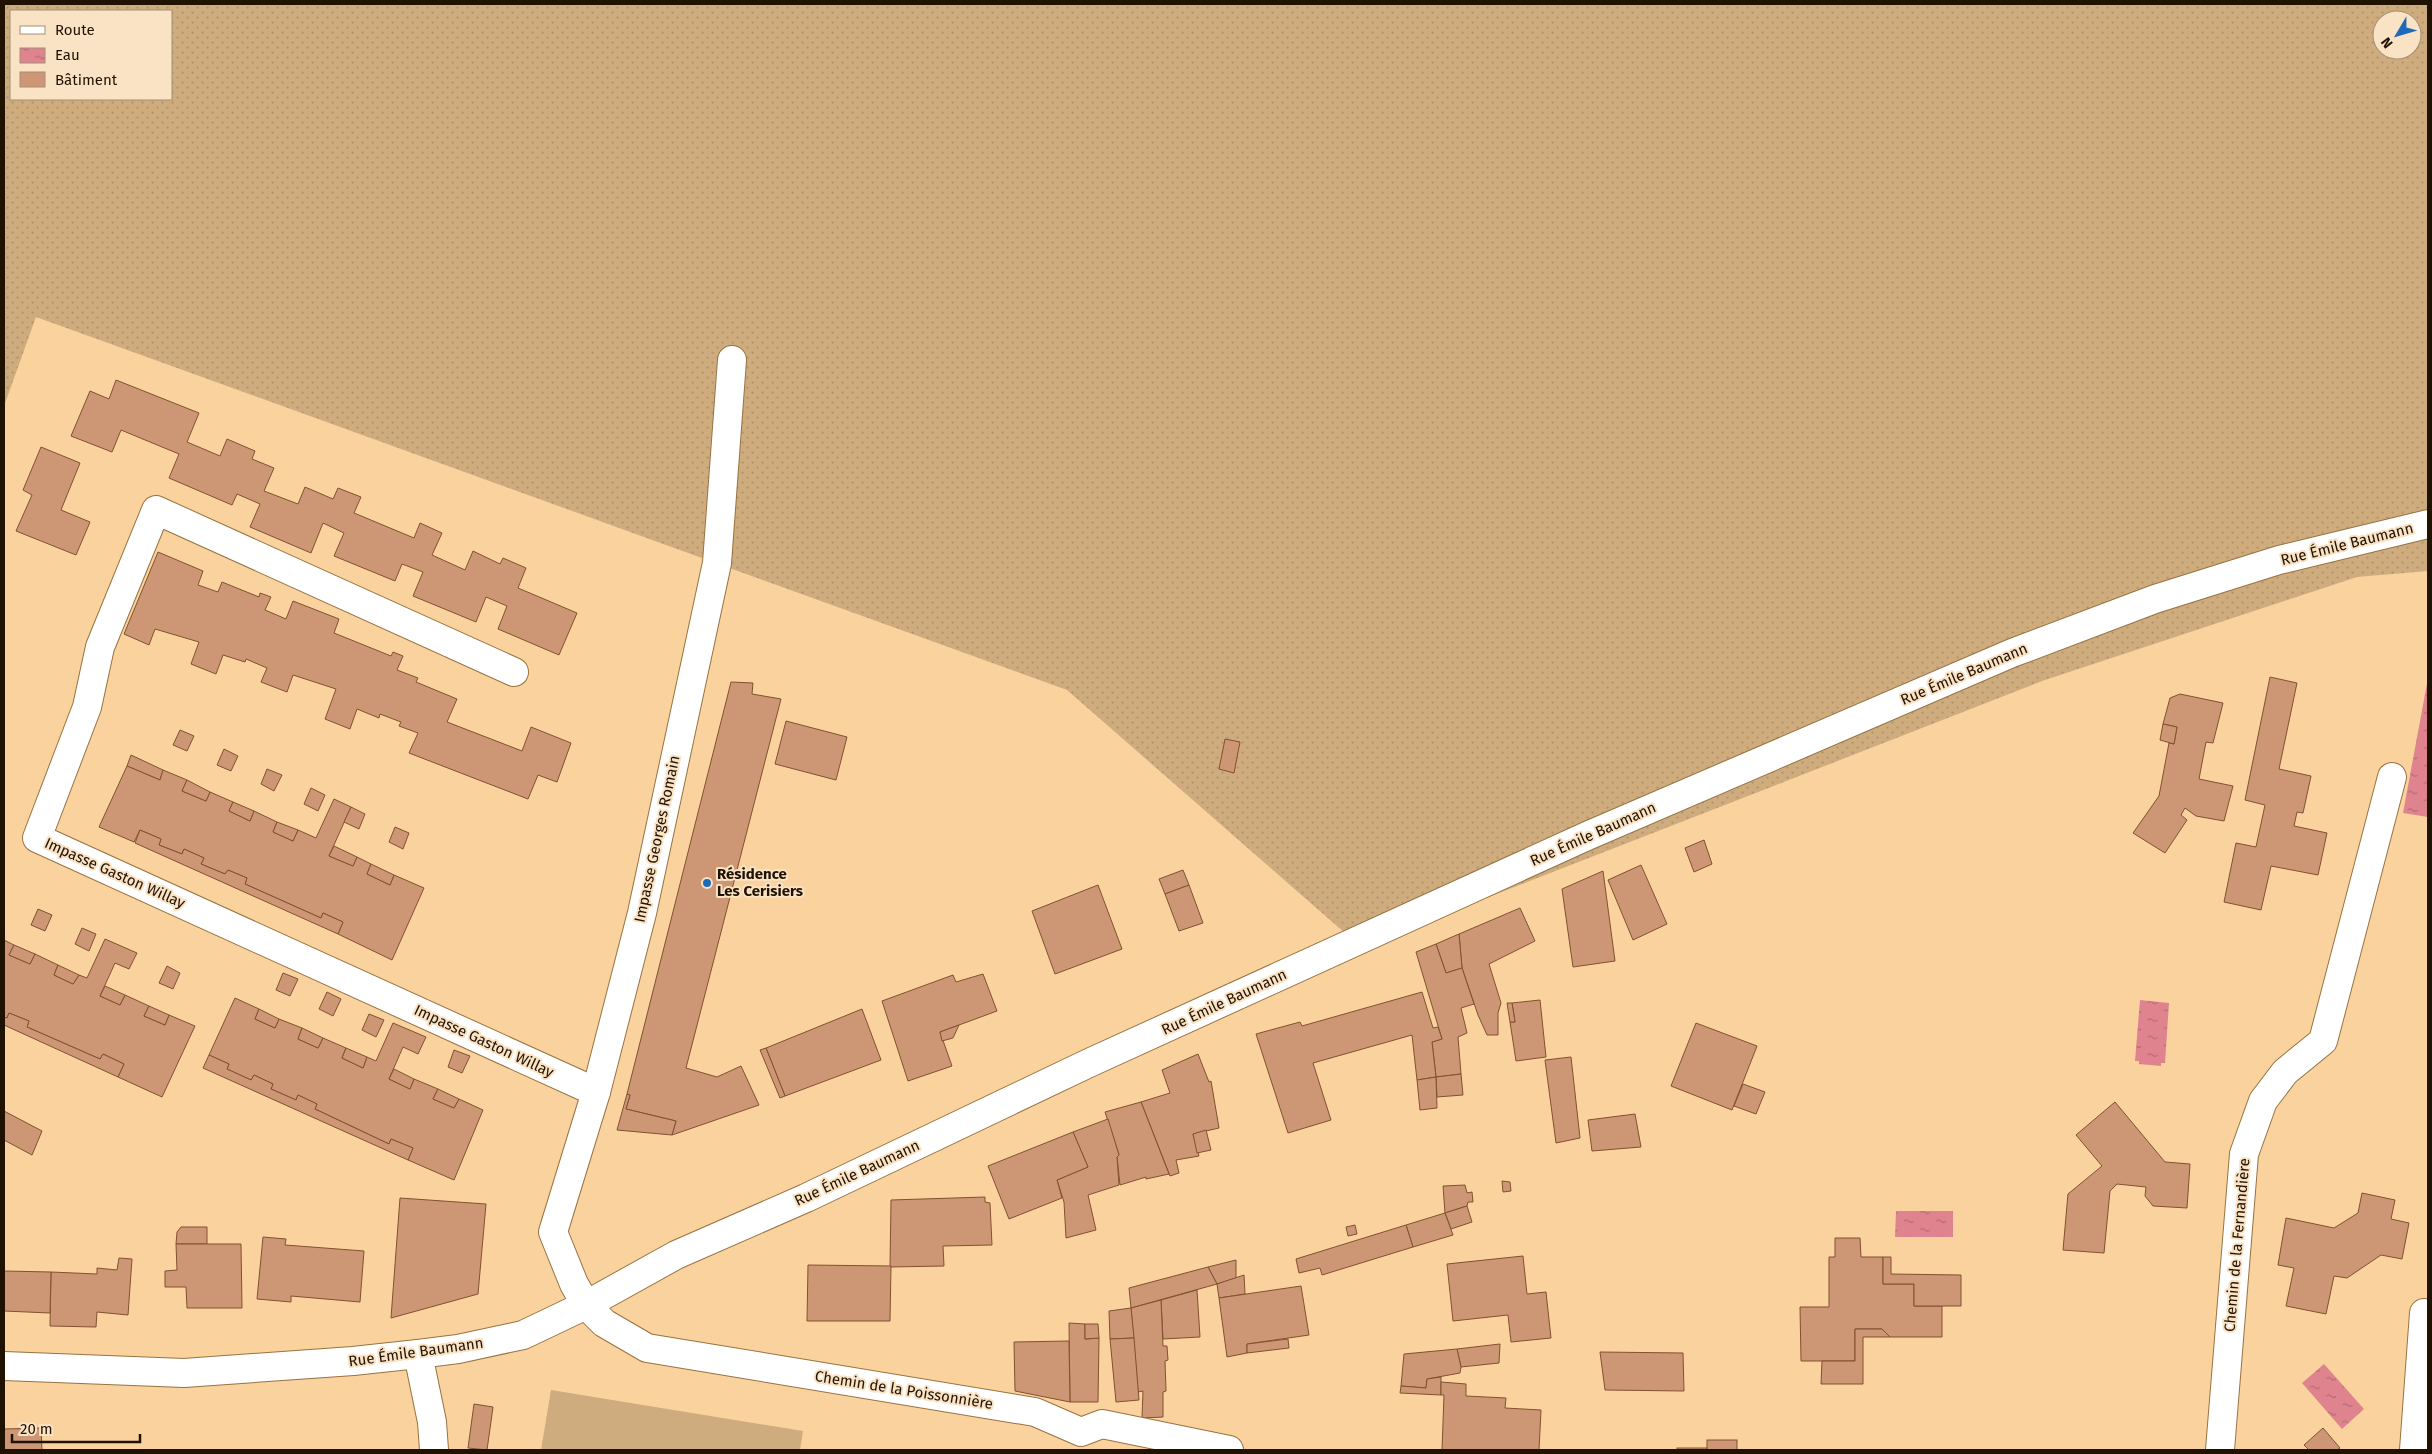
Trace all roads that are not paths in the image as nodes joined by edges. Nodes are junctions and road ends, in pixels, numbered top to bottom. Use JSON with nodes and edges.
{"nodes":[{"id":1,"x":732,"y":360,"type":"dead end"},
{"id":2,"x":2428,"y":524,"type":"edge"},
{"id":3,"x":514,"y":672,"type":"dead end"},
{"id":4,"x":2392,"y":777,"type":"dead end"},
{"id":5,"x":596,"y":1092,"type":"junction"},
{"id":6,"x":586,"y":1304,"type":"junction"},
{"id":7,"x":2424,"y":1312,"type":"dead end"},
{"id":8,"x":418,"y":1354,"type":"junction"},
{"id":9,"x":4,"y":1366,"type":"edge"},
{"id":10,"x":1083,"y":1441,"type":"edge"},
{"id":11,"x":434,"y":1450,"type":"edge"},
{"id":12,"x":1229,"y":1450,"type":"edge"},
{"id":13,"x":2220,"y":1450,"type":"edge"},
{"id":14,"x":2414,"y":1450,"type":"edge"}],
"edges":[{"from":1,"to":5,"type":"street","name":"Impasse Georges Romain"},
{"from":2,"to":6,"type":"street","name":"Rue Émile Baumann"},
{"from":3,"to":5,"type":"street","name":"Impasse Gaston Willay"},
{"from":4,"to":13,"type":"street","name":"Chemin de la Fernandière"},
{"from":5,"to":6,"type":"street","name":"Impasse Georges Romain"},
{"from":6,"to":8,"type":"street","name":"Rue Émile Baumann"},
{"from":6,"to":10,"type":"street","name":"Chemin de la Poissonnière"},
{"from":7,"to":14,"type":"street"},
{"from":8,"to":9,"type":"street","name":"Rue Émile Baumann"},
{"from":8,"to":11,"type":"street"},
{"from":10,"to":12,"type":"street","name":"Chemin de la Poissonnière"}]}
